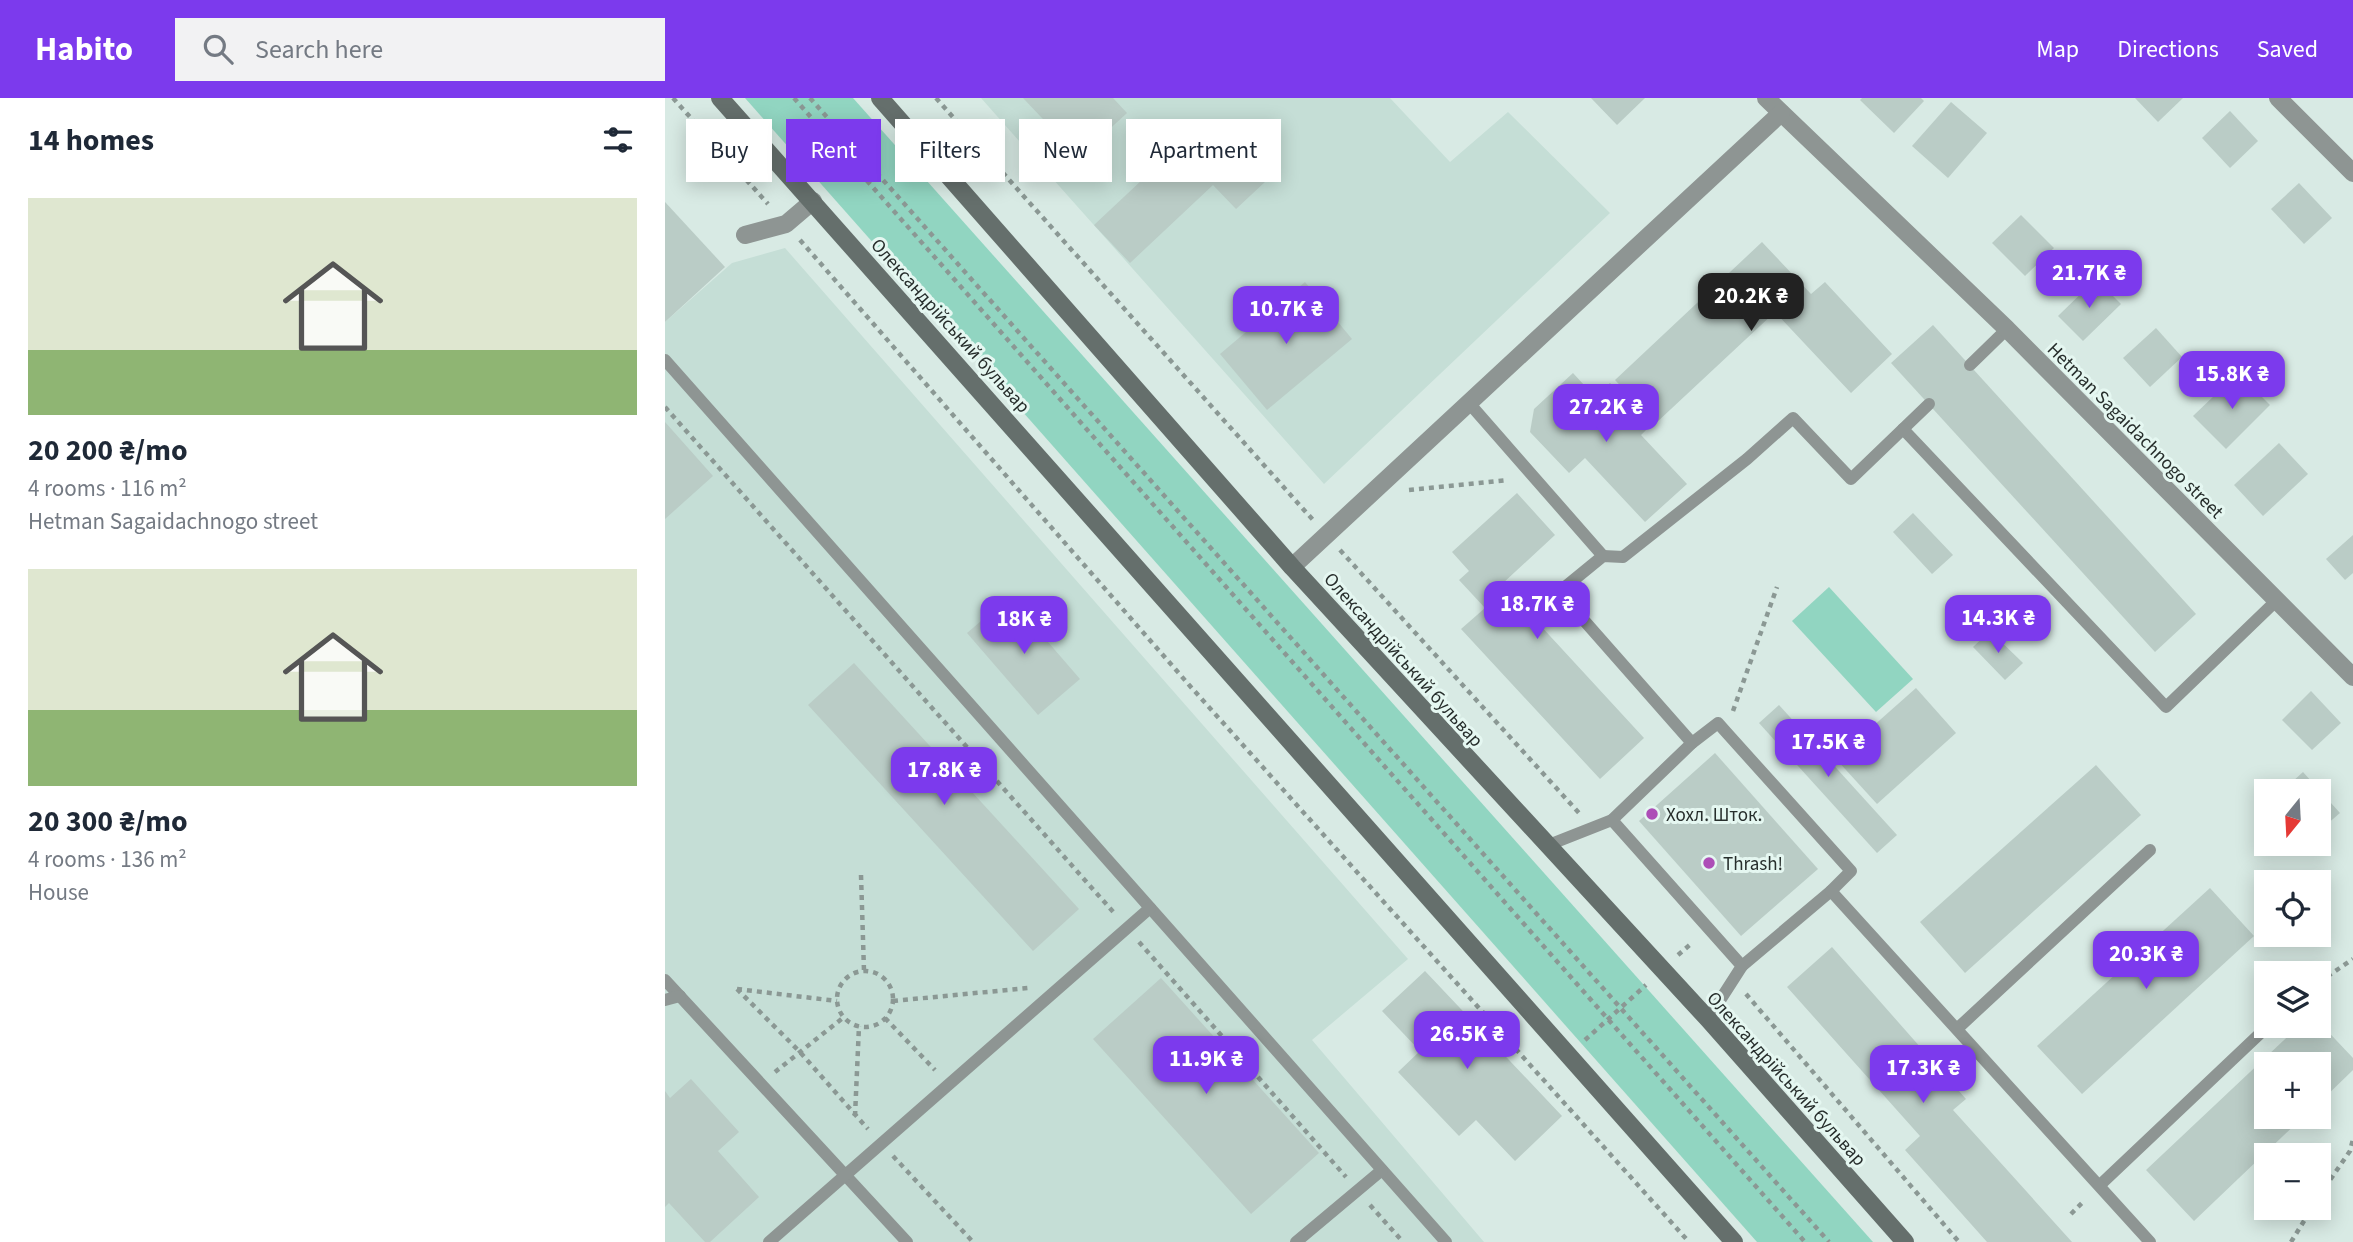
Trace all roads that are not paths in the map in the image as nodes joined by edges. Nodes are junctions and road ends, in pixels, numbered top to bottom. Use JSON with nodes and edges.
{"nodes":[{"id":1,"x":720,"y":98,"type":"edge"},
{"id":2,"x":880,"y":98,"type":"edge"},
{"id":3,"x":1766,"y":98,"type":"edge"},
{"id":4,"x":2278,"y":98,"type":"edge"},
{"id":5,"x":1781,"y":113,"type":"junction"},
{"id":6,"x":2353,"y":173,"type":"edge"},
{"id":7,"x":813,"y":201,"type":"junction"},
{"id":8,"x":745,"y":235,"type":"dead end"},
{"id":9,"x":2007,"y":329,"type":"junction"},
{"id":10,"x":665,"y":360,"type":"edge"},
{"id":11,"x":1970,"y":365,"type":"dead end"},
{"id":12,"x":1469,"y":403,"type":"junction"},
{"id":13,"x":1929,"y":404,"type":"dead end"},
{"id":14,"x":1903,"y":429,"type":"junction"},
{"id":15,"x":1603,"y":556,"type":"junction"},
{"id":16,"x":1292,"y":567,"type":"junction"},
{"id":17,"x":2276,"y":601,"type":"junction"},
{"id":18,"x":2353,"y":677,"type":"edge"},
{"id":19,"x":1692,"y":743,"type":"junction"},
{"id":20,"x":1612,"y":820,"type":"junction"},
{"id":21,"x":1546,"y":846,"type":"junction"},
{"id":22,"x":2150,"y":850,"type":"dead end"},
{"id":23,"x":1831,"y":891,"type":"junction"},
{"id":24,"x":1150,"y":908,"type":"junction"},
{"id":25,"x":1742,"y":966,"type":"junction"},
{"id":26,"x":665,"y":980,"type":"edge"},
{"id":27,"x":680,"y":996,"type":"junction"},
{"id":28,"x":665,"y":1000,"type":"edge"},
{"id":29,"x":1708,"y":1019,"type":"junction"},
{"id":30,"x":1958,"y":1028,"type":"junction"},
{"id":31,"x":2255,"y":1038,"type":"edge"},
{"id":32,"x":1382,"y":1170,"type":"junction"},
{"id":33,"x":844,"y":1174,"type":"junction"},
{"id":34,"x":2100,"y":1185,"type":"junction"},
{"id":35,"x":769,"y":1242,"type":"edge"},
{"id":36,"x":907,"y":1242,"type":"edge"},
{"id":37,"x":1296,"y":1242,"type":"edge"},
{"id":38,"x":1446,"y":1242,"type":"edge"},
{"id":39,"x":1734,"y":1242,"type":"edge"},
{"id":40,"x":1905,"y":1242,"type":"edge"},
{"id":41,"x":2150,"y":1242,"type":"edge"}],
"edges":[{"from":1,"to":7,"type":"main road","name":"Олександрійський бульвар"},
{"from":2,"to":16,"type":"main road","name":"Олександрійський бульвар"},
{"from":3,"to":5,"type":"street","name":"Hetman Sagaidachnogo street"},
{"from":4,"to":6,"type":"street"},
{"from":5,"to":9,"type":"street","name":"Hetman Sagaidachnogo street"},
{"from":5,"to":12,"type":"street"},
{"from":7,"to":8,"type":"street"},
{"from":7,"to":39,"type":"main road","name":"Олександрійський бульвар"},
{"from":9,"to":11,"type":"lane"},
{"from":9,"to":17,"type":"street","name":"Hetman Sagaidachnogo street"},
{"from":10,"to":24,"type":"lane"},
{"from":12,"to":15,"type":"lane"},
{"from":12,"to":16,"type":"street"},
{"from":13,"to":14,"type":"lane"},
{"from":14,"to":15,"type":"lane"},
{"from":14,"to":17,"type":"lane"},
{"from":15,"to":19,"type":"lane"},
{"from":16,"to":21,"type":"main road","name":"Олександрійський бульвар"},
{"from":17,"to":18,"type":"street","name":"Hetman Sagaidachnogo street"},
{"from":19,"to":20,"type":"lane"},
{"from":19,"to":23,"type":"lane"},
{"from":20,"to":21,"type":"lane"},
{"from":20,"to":25,"type":"lane"},
{"from":21,"to":29,"type":"main road","name":"Олександрійський бульвар"},
{"from":22,"to":30,"type":"lane"},
{"from":23,"to":25,"type":"lane"},
{"from":23,"to":30,"type":"lane"},
{"from":24,"to":32,"type":"lane"},
{"from":24,"to":33,"type":"lane"},
{"from":25,"to":29,"type":"lane"},
{"from":26,"to":27,"type":"lane"},
{"from":27,"to":28,"type":"lane"},
{"from":27,"to":33,"type":"lane"},
{"from":29,"to":40,"type":"main road","name":"Олександрійський бульвар"},
{"from":30,"to":34,"type":"lane"},
{"from":31,"to":34,"type":"lane"},
{"from":32,"to":37,"type":"lane"},
{"from":32,"to":38,"type":"lane"},
{"from":33,"to":35,"type":"lane"},
{"from":33,"to":36,"type":"lane"},
{"from":34,"to":41,"type":"lane"}]}
